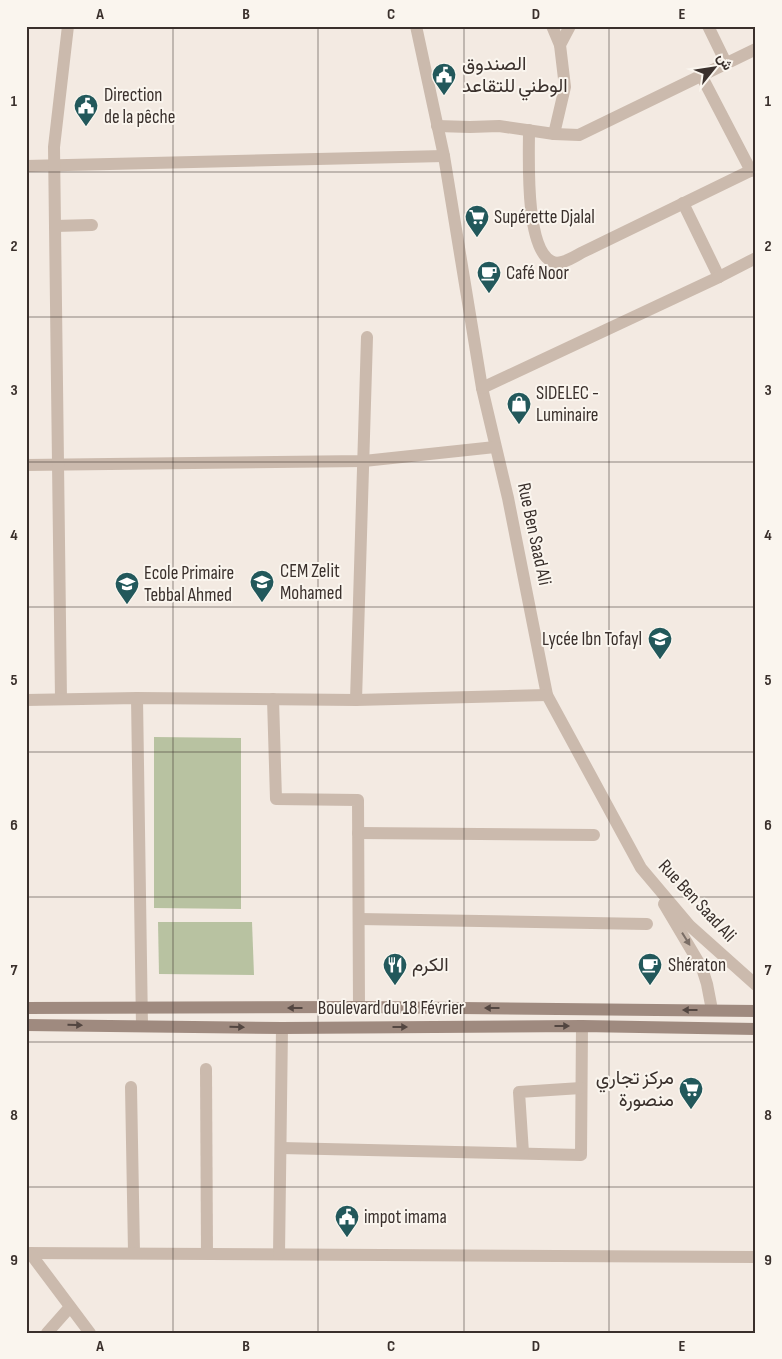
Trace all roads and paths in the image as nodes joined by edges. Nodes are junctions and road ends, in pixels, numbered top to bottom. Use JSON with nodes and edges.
{"nodes":[{"id":1,"x":68,"y":26,"type":"edge"},
{"id":2,"x":416,"y":26,"type":"edge"},
{"id":3,"x":552,"y":26,"type":"edge"},
{"id":4,"x":570,"y":26,"type":"edge"},
{"id":5,"x":708,"y":26,"type":"edge"},
{"id":6,"x":560,"y":46,"type":"junction"},
{"id":7,"x":756,"y":49,"type":"edge"},
{"id":8,"x":726,"y":63,"type":"junction"},
{"id":9,"x":701,"y":75,"type":"junction"},
{"id":10,"x":437,"y":126,"type":"junction"},
{"id":11,"x":529,"y":130,"type":"junction"},
{"id":12,"x":554,"y":134,"type":"junction"},
{"id":13,"x":444,"y":156,"type":"junction"},
{"id":14,"x":26,"y":166,"type":"edge"},
{"id":15,"x":54,"y":166,"type":"junction"},
{"id":16,"x":753,"y":169,"type":"edge"},
{"id":17,"x":683,"y":203,"type":"junction"},
{"id":18,"x":92,"y":225,"type":"dead end"},
{"id":19,"x":55,"y":226,"type":"junction"},
{"id":20,"x":756,"y":258,"type":"edge"},
{"id":21,"x":719,"y":277,"type":"junction"},
{"id":22,"x":367,"y":336,"type":"dead end"},
{"id":23,"x":482,"y":388,"type":"junction"},
{"id":24,"x":495,"y":447,"type":"junction"},
{"id":25,"x":364,"y":461,"type":"junction"},
{"id":26,"x":26,"y":465,"type":"edge"},
{"id":27,"x":58,"y":466,"type":"junction"},
{"id":28,"x":547,"y":695,"type":"junction"},
{"id":29,"x":137,"y":698,"type":"junction"},
{"id":30,"x":61,"y":699,"type":"junction"},
{"id":31,"x":273,"y":699,"type":"junction"},
{"id":32,"x":26,"y":700,"type":"edge"},
{"id":33,"x":356,"y":700,"type":"junction"},
{"id":34,"x":358,"y":833,"type":"junction"},
{"id":35,"x":594,"y":835,"type":"dead end"},
{"id":36,"x":641,"y":868,"type":"junction"},
{"id":37,"x":358,"y":920,"type":"junction"},
{"id":38,"x":647,"y":924,"type":"dead end"},
{"id":39,"x":756,"y":985,"type":"edge"},
{"id":40,"x":359,"y":1007,"type":"junction"},
{"id":41,"x":26,"y":1008,"type":"edge"},
{"id":42,"x":142,"y":1009,"type":"junction"},
{"id":43,"x":712,"y":1010,"type":"junction"},
{"id":44,"x":756,"y":1011,"type":"edge"},
{"id":45,"x":26,"y":1024,"type":"edge"},
{"id":46,"x":142,"y":1026,"type":"junction"},
{"id":47,"x":582,"y":1026,"type":"junction"},
{"id":48,"x":282,"y":1028,"type":"junction"},
{"id":49,"x":756,"y":1029,"type":"edge"},
{"id":50,"x":206,"y":1069,"type":"dead end"},
{"id":51,"x":131,"y":1087,"type":"dead end"},
{"id":52,"x":581,"y":1088,"type":"junction"},
{"id":53,"x":281,"y":1148,"type":"junction"},
{"id":54,"x":523,"y":1153,"type":"junction"},
{"id":55,"x":134,"y":1252,"type":"junction"},
{"id":56,"x":28,"y":1253,"type":"edge"},
{"id":57,"x":207,"y":1253,"type":"junction"},
{"id":58,"x":279,"y":1254,"type":"junction"},
{"id":59,"x":756,"y":1257,"type":"edge"},
{"id":60,"x":70,"y":1307,"type":"junction"},
{"id":61,"x":47,"y":1333,"type":"edge"},
{"id":62,"x":90,"y":1333,"type":"edge"}],
"edges":[{"from":1,"to":15,"type":"street"},
{"from":2,"to":10,"type":"street","name":"Rue Ben Saad Ali"},
{"from":3,"to":6,"type":"street"},
{"from":4,"to":6,"type":"street"},
{"from":5,"to":8,"type":"street"},
{"from":6,"to":12,"type":"street"},
{"from":7,"to":8,"type":"street"},
{"from":8,"to":9,"type":"street"},
{"from":9,"to":12,"type":"street"},
{"from":9,"to":16,"type":"street"},
{"from":10,"to":11,"type":"street"},
{"from":10,"to":13,"type":"street","name":"Rue Ben Saad Ali"},
{"from":11,"to":12,"type":"street"},
{"from":11,"to":17,"type":"street"},
{"from":13,"to":15,"type":"street"},
{"from":13,"to":23,"type":"street","name":"Rue Ben Saad Ali"},
{"from":14,"to":15,"type":"street"},
{"from":15,"to":19,"type":"street"},
{"from":16,"to":17,"type":"street"},
{"from":17,"to":21,"type":"street"},
{"from":18,"to":19,"type":"street"},
{"from":19,"to":27,"type":"street"},
{"from":20,"to":21,"type":"street"},
{"from":21,"to":23,"type":"street"},
{"from":22,"to":25,"type":"street"},
{"from":23,"to":24,"type":"street","name":"Rue Ben Saad Ali"},
{"from":24,"to":25,"type":"street"},
{"from":24,"to":28,"type":"street","name":"Rue Ben Saad Ali"},
{"from":25,"to":27,"type":"street"},
{"from":25,"to":33,"type":"street"},
{"from":26,"to":27,"type":"street"},
{"from":27,"to":30,"type":"street"},
{"from":28,"to":33,"type":"street"},
{"from":28,"to":36,"type":"street","name":"Rue Ben Saad Ali"},
{"from":29,"to":30,"type":"street"},
{"from":29,"to":31,"type":"street"},
{"from":29,"to":42,"type":"street"},
{"from":30,"to":32,"type":"street"},
{"from":31,"to":33,"type":"street"},
{"from":31,"to":34,"type":"street"},
{"from":34,"to":35,"type":"street"},
{"from":34,"to":37,"type":"street"},
{"from":36,"to":39,"type":"street","name":"Rue Ben Saad Ali"},
{"from":36,"to":43,"type":"street","one_way":true},
{"from":37,"to":38,"type":"street"},
{"from":37,"to":40,"type":"street"},
{"from":40,"to":42,"type":"main road","name":"Boulevard du 18 Février","one_way":true},
{"from":43,"to":40,"type":"main road","name":"Boulevard du 18 Février","one_way":true},
{"from":41,"to":42,"type":"main road","name":"Boulevard du 18 Février"},
{"from":42,"to":46,"type":"street"},
{"from":43,"to":44,"type":"main road","name":"Boulevard du 18 Février"},
{"from":45,"to":46,"type":"main road","name":"Boulevard du 18 Février","one_way":true},
{"from":46,"to":48,"type":"main road","name":"Boulevard du 18 Février","one_way":true},
{"from":48,"to":47,"type":"main road","name":"Boulevard du 18 Février","one_way":true},
{"from":47,"to":49,"type":"main road","name":"Boulevard du 18 Février"},
{"from":47,"to":52,"type":"street"},
{"from":48,"to":53,"type":"street"},
{"from":50,"to":57,"type":"street"},
{"from":51,"to":55,"type":"street"},
{"from":52,"to":54,"type":"street"},
{"from":52,"to":54,"type":"street"},
{"from":53,"to":54,"type":"street"},
{"from":53,"to":58,"type":"street"},
{"from":55,"to":56,"type":"street"},
{"from":55,"to":57,"type":"street"},
{"from":56,"to":60,"type":"street"},
{"from":57,"to":58,"type":"street"},
{"from":58,"to":59,"type":"street"},
{"from":60,"to":61,"type":"street"},
{"from":60,"to":62,"type":"street"}]}
